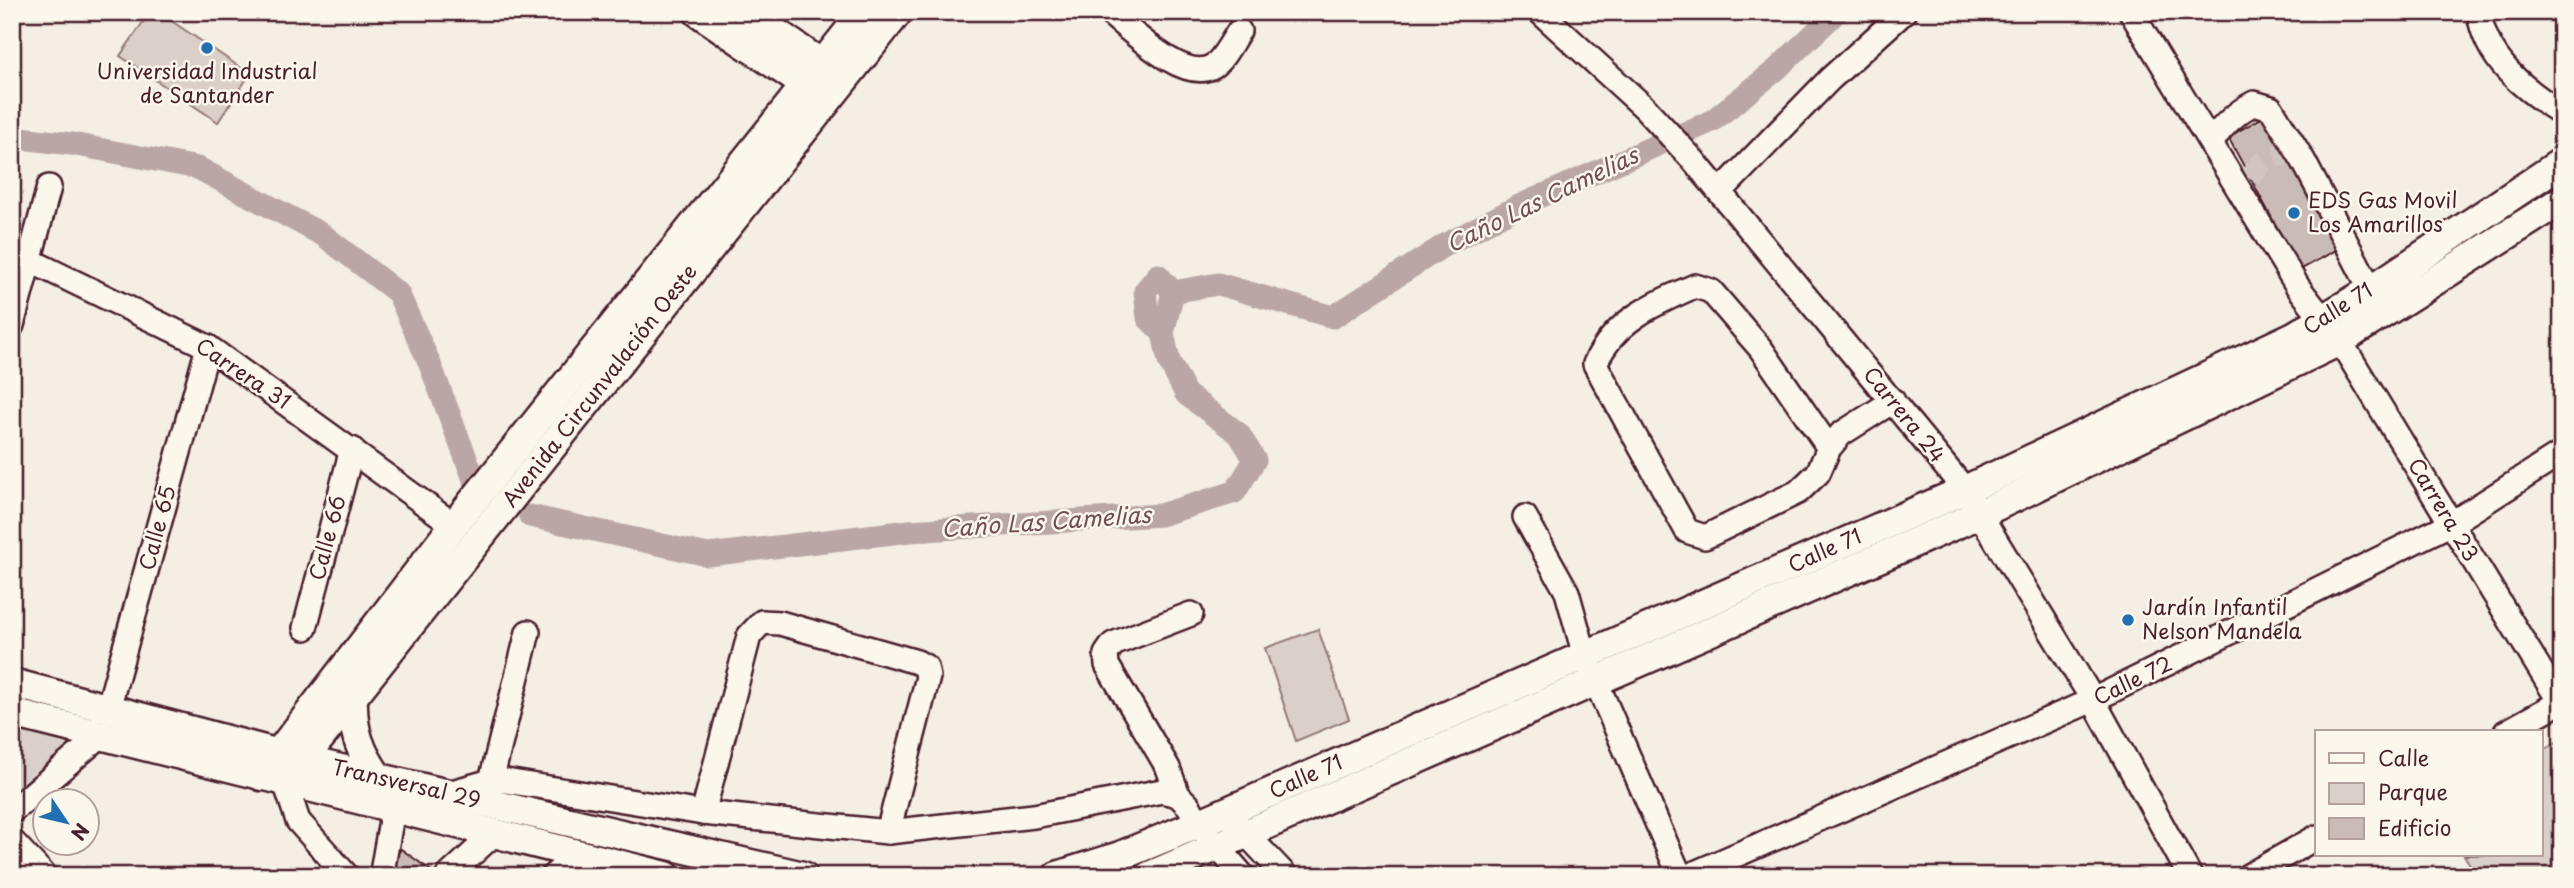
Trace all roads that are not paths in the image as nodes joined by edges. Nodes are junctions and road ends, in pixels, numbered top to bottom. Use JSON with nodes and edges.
{"nodes":[{"id":1,"x":698,"y":12,"type":"edge"},
{"id":2,"x":746,"y":12,"type":"edge"},
{"id":3,"x":864,"y":12,"type":"edge"},
{"id":4,"x":898,"y":12,"type":"edge"},
{"id":5,"x":1108,"y":12,"type":"edge"},
{"id":6,"x":1540,"y":12,"type":"edge"},
{"id":7,"x":1904,"y":12,"type":"edge"},
{"id":8,"x":2132,"y":12,"type":"edge"},
{"id":9,"x":2479,"y":12,"type":"edge"},
{"id":10,"x":1239,"y":31,"type":"dead end"},
{"id":11,"x":825,"y":82,"type":"junction"},
{"id":12,"x":2562,"y":113,"type":"edge"},
{"id":13,"x":2212,"y":141,"type":"junction"},
{"id":14,"x":2562,"y":162,"type":"edge"},
{"id":15,"x":50,"y":187,"type":"dead end"},
{"id":16,"x":1720,"y":192,"type":"junction"},
{"id":17,"x":2562,"y":200,"type":"edge"},
{"id":18,"x":20,"y":260,"type":"edge"},
{"id":19,"x":2371,"y":290,"type":"junction"},
{"id":20,"x":12,"y":325,"type":"edge"},
{"id":21,"x":2331,"y":331,"type":"junction"},
{"id":22,"x":208,"y":347,"type":"junction"},
{"id":23,"x":1893,"y":401,"type":"junction"},
{"id":24,"x":1829,"y":448,"type":"junction"},
{"id":25,"x":352,"y":449,"type":"junction"},
{"id":26,"x":2562,"y":453,"type":"edge"},
{"id":27,"x":1965,"y":490,"type":"junction"},
{"id":28,"x":1982,"y":513,"type":"junction"},
{"id":29,"x":1525,"y":517,"type":"dead end"},
{"id":30,"x":2452,"y":523,"type":"junction"},
{"id":31,"x":454,"y":525,"type":"junction"},
{"id":32,"x":1191,"y":614,"type":"dead end"},
{"id":33,"x":304,"y":628,"type":"dead end"},
{"id":34,"x":528,"y":632,"type":"dead end"},
{"id":35,"x":1585,"y":656,"type":"junction"},
{"id":36,"x":1596,"y":681,"type":"junction"},
{"id":37,"x":12,"y":683,"type":"edge"},
{"id":38,"x":353,"y":699,"type":"junction"},
{"id":39,"x":2093,"y":700,"type":"junction"},
{"id":40,"x":2561,"y":702,"type":"edge"},
{"id":41,"x":108,"y":709,"type":"junction"},
{"id":42,"x":12,"y":713,"type":"edge"},
{"id":43,"x":2510,"y":730,"type":"edge"},
{"id":44,"x":99,"y":737,"type":"junction"},
{"id":45,"x":290,"y":757,"type":"junction"},
{"id":46,"x":273,"y":779,"type":"junction"},
{"id":47,"x":491,"y":781,"type":"junction"},
{"id":48,"x":389,"y":789,"type":"junction"},
{"id":49,"x":448,"y":793,"type":"junction"},
{"id":50,"x":1178,"y":795,"type":"junction"},
{"id":51,"x":12,"y":811,"type":"edge"},
{"id":52,"x":1226,"y":812,"type":"junction"},
{"id":53,"x":703,"y":813,"type":"junction"},
{"id":54,"x":1198,"y":824,"type":"junction"},
{"id":55,"x":496,"y":832,"type":"junction"},
{"id":56,"x":888,"y":832,"type":"junction"},
{"id":57,"x":1246,"y":833,"type":"junction"},
{"id":58,"x":2315,"y":838,"type":"edge"},
{"id":59,"x":12,"y":841,"type":"edge"},
{"id":60,"x":1217,"y":847,"type":"junction"},
{"id":61,"x":577,"y":855,"type":"junction"},
{"id":62,"x":656,"y":875,"type":"edge"},
{"id":63,"x":46,"y":876,"type":"edge"},
{"id":64,"x":347,"y":876,"type":"edge"},
{"id":65,"x":388,"y":876,"type":"edge"},
{"id":66,"x":448,"y":876,"type":"edge"},
{"id":67,"x":554,"y":876,"type":"edge"},
{"id":68,"x":803,"y":876,"type":"edge"},
{"id":69,"x":1057,"y":876,"type":"edge"},
{"id":70,"x":1149,"y":876,"type":"edge"},
{"id":71,"x":1243,"y":876,"type":"edge"},
{"id":72,"x":1286,"y":876,"type":"edge"},
{"id":73,"x":1680,"y":876,"type":"edge"},
{"id":74,"x":1688,"y":876,"type":"edge"},
{"id":75,"x":2190,"y":876,"type":"edge"},
{"id":76,"x":2248,"y":876,"type":"edge"}],
"edges":[{"from":1,"to":11,"type":"main road"},
{"from":2,"to":11,"type":"main road"},
{"from":3,"to":11,"type":"main road","name":"Avenida Circunvalación Oeste"},
{"from":4,"to":11,"type":"main road","name":"Avenida Circunvalación Oeste"},
{"from":5,"to":10,"type":"street"},
{"from":6,"to":16,"type":"street","name":"Carrera 24"},
{"from":7,"to":16,"type":"street"},
{"from":8,"to":13,"type":"street","name":"Carrera 23"},
{"from":9,"to":12,"type":"street"},
{"from":11,"to":31,"type":"main road","name":"Avenida Circunvalación Oeste"},
{"from":11,"to":38,"type":"main road","name":"Avenida Circunvalación Oeste"},
{"from":13,"to":19,"type":"street"},
{"from":13,"to":21,"type":"street","name":"Carrera 23"},
{"from":14,"to":19,"type":"main road","name":"Calle 71"},
{"from":15,"to":18,"type":"street"},
{"from":16,"to":23,"type":"street","name":"Carrera 24"},
{"from":17,"to":21,"type":"main road","name":"Calle 71"},
{"from":18,"to":20,"type":"street"},
{"from":18,"to":22,"type":"street","name":"Carrera 31"},
{"from":19,"to":21,"type":"main road","name":"Calle 71"},
{"from":21,"to":27,"type":"main road","name":"Calle 71"},
{"from":21,"to":28,"type":"main road","name":"Calle 71"},
{"from":21,"to":30,"type":"street","name":"Carrera 23"},
{"from":22,"to":25,"type":"street","name":"Carrera 31"},
{"from":22,"to":41,"type":"street","name":"Calle 65"},
{"from":23,"to":24,"type":"street"},
{"from":23,"to":27,"type":"street","name":"Carrera 24"},
{"from":24,"to":24,"type":"street"},
{"from":25,"to":31,"type":"street","name":"Carrera 31"},
{"from":25,"to":33,"type":"street","name":"Calle 66"},
{"from":26,"to":30,"type":"street","name":"Calle 72"},
{"from":27,"to":28,"type":"street","name":"Carrera 24"},
{"from":27,"to":35,"type":"main road","name":"Calle 71"},
{"from":28,"to":36,"type":"main road","name":"Calle 71"},
{"from":28,"to":39,"type":"street","name":"Carrera 24"},
{"from":29,"to":35,"type":"street"},
{"from":30,"to":39,"type":"street","name":"Calle 72"},
{"from":30,"to":40,"type":"street","name":"Carrera 23"},
{"from":31,"to":45,"type":"main road","name":"Avenida Circunvalación Oeste"},
{"from":32,"to":50,"type":"street"},
{"from":34,"to":47,"type":"street"},
{"from":35,"to":36,"type":"street"},
{"from":35,"to":52,"type":"main road","name":"Calle 71"},
{"from":36,"to":57,"type":"main road","name":"Calle 71"},
{"from":36,"to":73,"type":"street"},
{"from":37,"to":41,"type":"main road","name":"Transversal 29"},
{"from":38,"to":45,"type":"main road","name":"Avenida Circunvalación Oeste"},
{"from":38,"to":48,"type":"main road"},
{"from":39,"to":74,"type":"street","name":"Calle 72"},
{"from":39,"to":75,"type":"street","name":"Carrera 24"},
{"from":40,"to":43,"type":"street"},
{"from":41,"to":45,"type":"main road","name":"Transversal 29"},
{"from":42,"to":44,"type":"main road","name":"Transversal 29"},
{"from":44,"to":46,"type":"main road","name":"Transversal 29"},
{"from":44,"to":51,"type":"street"},
{"from":45,"to":46,"type":"main road"},
{"from":45,"to":48,"type":"main road","name":"Transversal 29"},
{"from":46,"to":48,"type":"main road","name":"Transversal 29"},
{"from":46,"to":64,"type":"street"},
{"from":47,"to":49,"type":"street"},
{"from":47,"to":53,"type":"street"},
{"from":48,"to":49,"type":"main road","name":"Transversal 29"},
{"from":48,"to":55,"type":"main road","name":"Transversal 29"},
{"from":48,"to":65,"type":"street"},
{"from":49,"to":68,"type":"main road","name":"Transversal 29"},
{"from":50,"to":54,"type":"street"},
{"from":50,"to":56,"type":"street"},
{"from":52,"to":54,"type":"main road","name":"Calle 71"},
{"from":52,"to":57,"type":"street"},
{"from":53,"to":56,"type":"street"},
{"from":53,"to":56,"type":"street"},
{"from":54,"to":60,"type":"street"},
{"from":54,"to":69,"type":"main road","name":"Calle 71"},
{"from":55,"to":61,"type":"main road","name":"Transversal 29"},
{"from":55,"to":66,"type":"street"},
{"from":57,"to":60,"type":"main road","name":"Calle 71"},
{"from":57,"to":72,"type":"street"},
{"from":58,"to":76,"type":"street"},
{"from":59,"to":63,"type":"street"},
{"from":60,"to":70,"type":"main road","name":"Calle 71"},
{"from":60,"to":71,"type":"street"},
{"from":61,"to":62,"type":"main road","name":"Transversal 29"},
{"from":61,"to":67,"type":"street"}]}
